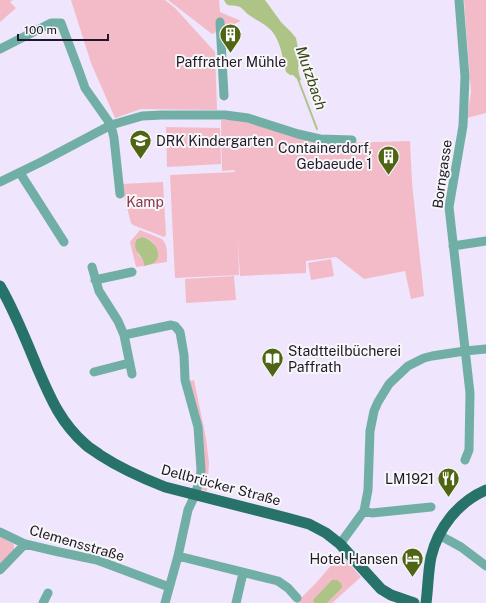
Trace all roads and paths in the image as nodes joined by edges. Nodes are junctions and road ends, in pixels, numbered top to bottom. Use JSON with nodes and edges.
{"nodes":[{"id":1,"x":459,"y":0,"type":"edge"},
{"id":2,"x":220,"y":22,"type":"dead end"},
{"id":3,"x":0,"y":49,"type":"edge"},
{"id":4,"x":224,"y":96,"type":"dead end"},
{"id":5,"x":111,"y":125,"type":"junction"},
{"id":6,"x":352,"y":140,"type":"dead end"},
{"id":7,"x":20,"y":173,"type":"junction"},
{"id":8,"x":0,"y":182,"type":"edge"},
{"id":9,"x":120,"y":194,"type":"dead end"},
{"id":10,"x":486,"y":241,"type":"edge"},
{"id":11,"x":64,"y":242,"type":"dead end"},
{"id":12,"x":453,"y":246,"type":"junction"},
{"id":13,"x":92,"y":267,"type":"dead end"},
{"id":14,"x":132,"y":272,"type":"dead end"},
{"id":15,"x":95,"y":280,"type":"junction"},
{"id":16,"x":0,"y":286,"type":"edge"},
{"id":17,"x":124,"y":335,"type":"junction"},
{"id":18,"x":486,"y":349,"type":"edge"},
{"id":19,"x":465,"y":351,"type":"junction"},
{"id":20,"x":129,"y":363,"type":"junction"},
{"id":21,"x":94,"y":372,"type":"dead end"},
{"id":22,"x":132,"y":374,"type":"dead end"},
{"id":23,"x":466,"y":460,"type":"dead end"},
{"id":24,"x":486,"y":490,"type":"edge"},
{"id":25,"x":195,"y":495,"type":"junction"},
{"id":26,"x":431,"y":507,"type":"dead end"},
{"id":27,"x":364,"y":511,"type":"junction"},
{"id":28,"x":0,"y":532,"type":"edge"},
{"id":29,"x":439,"y":534,"type":"junction"},
{"id":30,"x":25,"y":544,"type":"junction"},
{"id":31,"x":340,"y":544,"type":"junction"},
{"id":32,"x":178,"y":556,"type":"junction"},
{"id":33,"x":486,"y":566,"type":"edge"},
{"id":34,"x":0,"y":570,"type":"edge"},
{"id":35,"x":243,"y":573,"type":"junction"},
{"id":36,"x":169,"y":587,"type":"junction"},
{"id":37,"x":48,"y":593,"type":"dead end"},
{"id":38,"x":298,"y":598,"type":"dead end"},
{"id":39,"x":44,"y":603,"type":"edge"},
{"id":40,"x":165,"y":603,"type":"edge"},
{"id":41,"x":236,"y":603,"type":"edge"},
{"id":42,"x":414,"y":603,"type":"edge"},
{"id":43,"x":426,"y":603,"type":"edge"}],
"edges":[{"from":1,"to":12,"type":"street","name":"Borngasse"},
{"from":2,"to":4,"type":"street"},
{"from":3,"to":5,"type":"street"},
{"from":5,"to":6,"type":"street"},
{"from":5,"to":7,"type":"street"},
{"from":5,"to":9,"type":"street"},
{"from":7,"to":8,"type":"street"},
{"from":7,"to":11,"type":"street"},
{"from":10,"to":12,"type":"street"},
{"from":12,"to":19,"type":"street","name":"Borngasse"},
{"from":13,"to":15,"type":"street"},
{"from":14,"to":15,"type":"street"},
{"from":15,"to":17,"type":"street"},
{"from":16,"to":25,"type":"main road","name":"Dellbrücker Straße"},
{"from":17,"to":20,"type":"street"},
{"from":17,"to":25,"type":"street"},
{"from":18,"to":19,"type":"street"},
{"from":19,"to":23,"type":"street","name":"Borngasse"},
{"from":19,"to":27,"type":"street"},
{"from":20,"to":21,"type":"street"},
{"from":20,"to":22,"type":"street"},
{"from":24,"to":29,"type":"main road"},
{"from":25,"to":31,"type":"main road","name":"Dellbrücker Straße"},
{"from":25,"to":32,"type":"street"},
{"from":26,"to":27,"type":"street"},
{"from":27,"to":31,"type":"street"},
{"from":28,"to":30,"type":"street","name":"Clemensstraße"},
{"from":29,"to":33,"type":"street"},
{"from":29,"to":43,"type":"main road"},
{"from":30,"to":34,"type":"street"},
{"from":30,"to":36,"type":"street","name":"Clemensstraße"},
{"from":31,"to":42,"type":"main road","name":"Dellbrücker Straße"},
{"from":32,"to":35,"type":"street"},
{"from":32,"to":36,"type":"street"},
{"from":35,"to":38,"type":"street"},
{"from":35,"to":41,"type":"street"},
{"from":36,"to":40,"type":"street"},
{"from":37,"to":39,"type":"street"}]}
